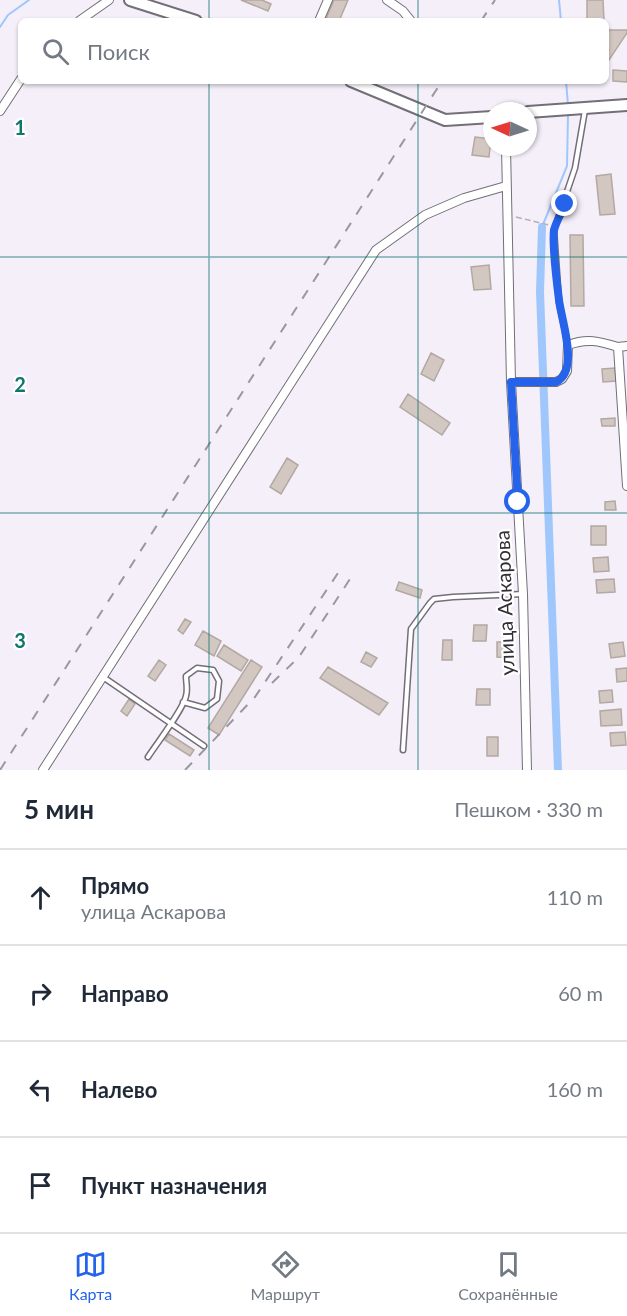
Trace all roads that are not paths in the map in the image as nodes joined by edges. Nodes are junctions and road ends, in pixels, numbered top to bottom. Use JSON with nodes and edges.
{"nodes":[{"id":1,"x":109,"y":0,"type":"edge"},
{"id":2,"x":130,"y":0,"type":"edge"},
{"id":3,"x":328,"y":0,"type":"edge"},
{"id":4,"x":387,"y":0,"type":"edge"},
{"id":5,"x":83,"y":18,"type":"edge"},
{"id":6,"x":187,"y":18,"type":"edge"},
{"id":7,"x":320,"y":18,"type":"edge"},
{"id":8,"x":409,"y":18,"type":"edge"},
{"id":9,"x":18,"y":84,"type":"edge"},
{"id":10,"x":368,"y":84,"type":"edge"},
{"id":11,"x":627,"y":105,"type":"edge"},
{"id":12,"x":582,"y":107,"type":"junction"},
{"id":13,"x":0,"y":111,"type":"edge"},
{"id":14,"x":537,"y":111,"type":"edge"},
{"id":15,"x":483,"y":118,"type":"edge"},
{"id":16,"x":506,"y":156,"type":"edge"},
{"id":17,"x":506,"y":186,"type":"junction"},
{"id":18,"x":568,"y":345,"type":"junction"},
{"id":19,"x":627,"y":346,"type":"edge"},
{"id":20,"x":618,"y":347,"type":"junction"},
{"id":21,"x":511,"y":382,"type":"junction"},
{"id":22,"x":626,"y":450,"type":"edge"},
{"id":23,"x":627,"y":486,"type":"edge"},
{"id":24,"x":523,"y":594,"type":"junction"},
{"id":25,"x":102,"y":676,"type":"junction"},
{"id":26,"x":183,"y":702,"type":"junction"},
{"id":27,"x":170,"y":723,"type":"junction"},
{"id":28,"x":204,"y":746,"type":"dead end"},
{"id":29,"x":403,"y":750,"type":"dead end"},
{"id":30,"x":148,"y":757,"type":"dead end"},
{"id":31,"x":43,"y":770,"type":"edge"},
{"id":32,"x":527,"y":770,"type":"edge"}],
"edges":[{"from":1,"to":5,"type":"street"},
{"from":2,"to":6,"type":"main road"},
{"from":3,"to":7,"type":"street"},
{"from":4,"to":8,"type":"street"},
{"from":9,"to":13,"type":"street"},
{"from":10,"to":15,"type":"main road"},
{"from":11,"to":12,"type":"main road"},
{"from":12,"to":14,"type":"main road"},
{"from":12,"to":18,"type":"lane"},
{"from":16,"to":17,"type":"street","name":"улица Аскарова"},
{"from":17,"to":21,"type":"street","name":"улица Аскарова"},
{"from":17,"to":25,"type":"street"},
{"from":18,"to":20,"type":"street"},
{"from":18,"to":21,"type":"street"},
{"from":19,"to":20,"type":"street"},
{"from":20,"to":22,"type":"street"},
{"from":21,"to":24,"type":"street","name":"улица Аскарова"},
{"from":22,"to":23,"type":"street"},
{"from":24,"to":29,"type":"lane"},
{"from":24,"to":32,"type":"street","name":"улица Аскарова"},
{"from":25,"to":27,"type":"lane"},
{"from":25,"to":31,"type":"street"},
{"from":26,"to":26,"type":"lane"},
{"from":26,"to":27,"type":"lane"},
{"from":27,"to":28,"type":"lane"},
{"from":27,"to":30,"type":"lane"}]}
